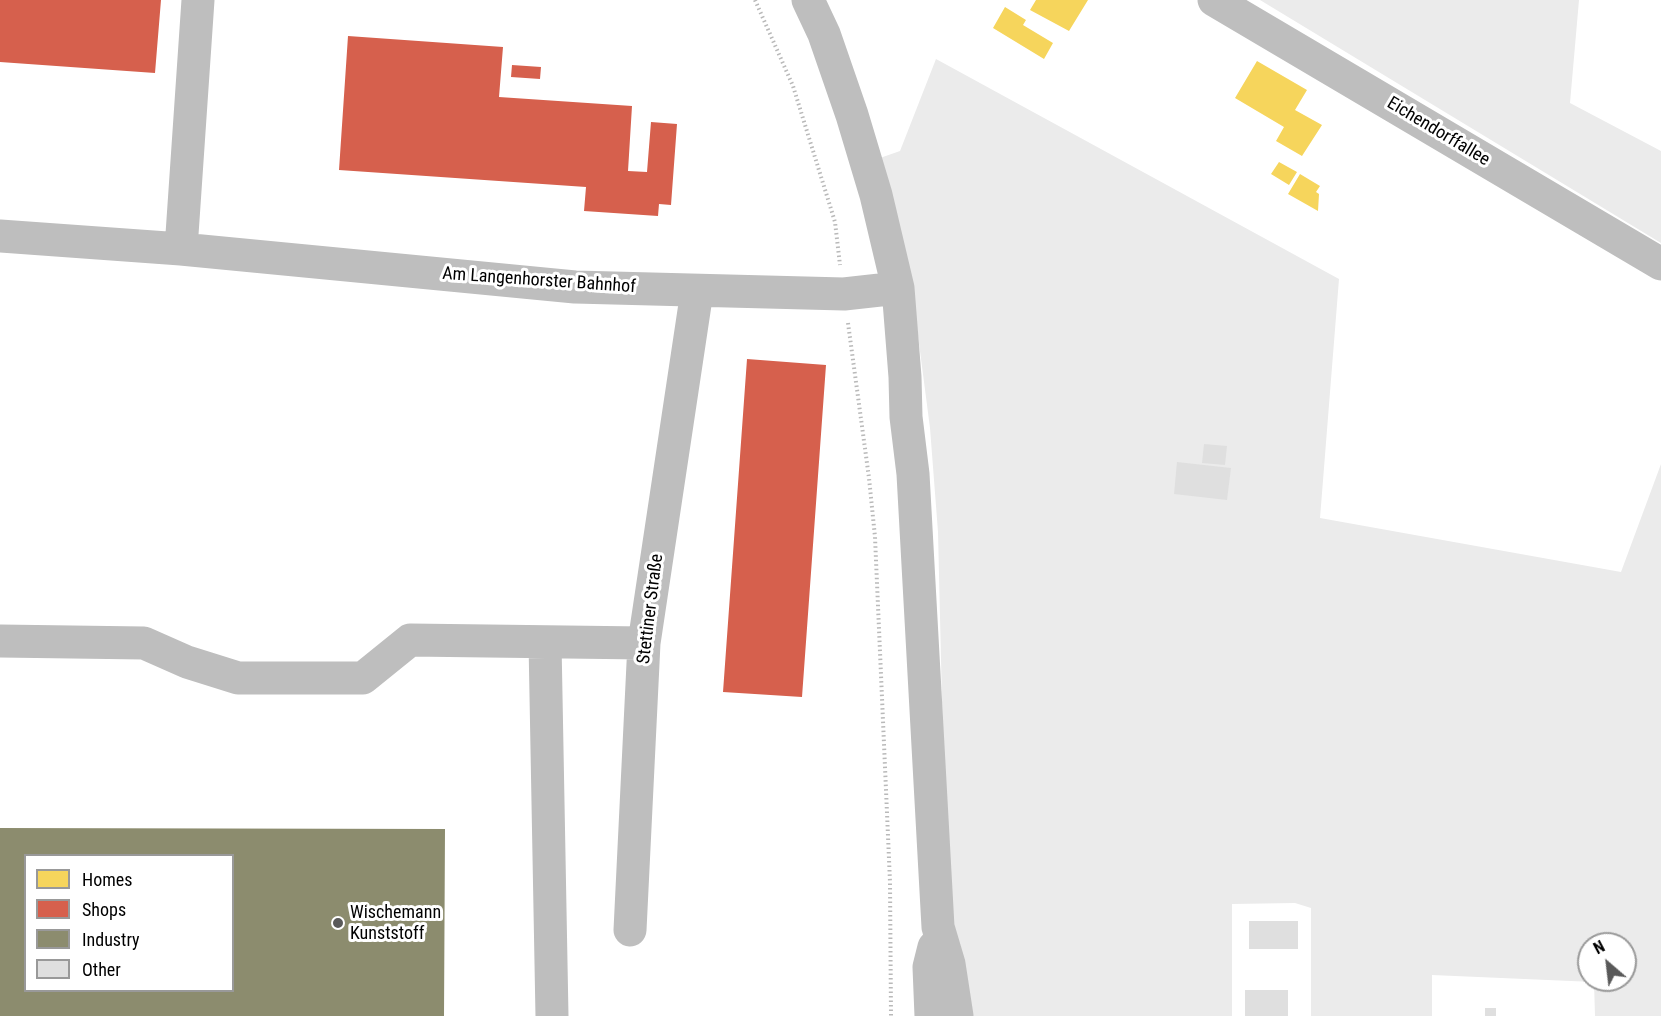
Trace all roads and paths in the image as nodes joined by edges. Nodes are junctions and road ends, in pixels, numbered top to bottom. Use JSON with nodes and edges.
{"nodes":[{"id":1,"x":198,"y":0,"type":"edge"},
{"id":2,"x":755,"y":0,"type":"edge"},
{"id":3,"x":786,"y":0,"type":"edge"},
{"id":4,"x":808,"y":0,"type":"edge"},
{"id":5,"x":1214,"y":0,"type":"edge"},
{"id":6,"x":0,"y":236,"type":"edge"},
{"id":7,"x":181,"y":249,"type":"junction"},
{"id":8,"x":1661,"y":264,"type":"edge"},
{"id":9,"x":887,"y":289,"type":"junction"},
{"id":10,"x":697,"y":291,"type":"junction"},
{"id":11,"x":844,"y":294,"type":"junction"},
{"id":12,"x":0,"y":641,"type":"edge"},
{"id":13,"x":545,"y":642,"type":"junction"},
{"id":14,"x":644,"y":643,"type":"junction"},
{"id":15,"x":938,"y":927,"type":"junction"},
{"id":16,"x":630,"y":930,"type":"dead end"},
{"id":17,"x":552,"y":1016,"type":"edge"},
{"id":18,"x":891,"y":1016,"type":"edge"},
{"id":19,"x":931,"y":1016,"type":"edge"},
{"id":20,"x":957,"y":1016,"type":"edge"}],
"edges":[{"from":1,"to":7,"type":"street"},
{"from":2,"to":11,"type":"path"},
{"from":3,"to":9,"type":"street"},
{"from":4,"to":9,"type":"street"},
{"from":5,"to":8,"type":"street","name":"Eichendorffallee"},
{"from":6,"to":7,"type":"street","name":"Am Langenhorster Bahnhof"},
{"from":7,"to":10,"type":"street","name":"Am Langenhorster Bahnhof"},
{"from":9,"to":11,"type":"street","name":"Am Langenhorster Bahnhof"},
{"from":9,"to":15,"type":"street"},
{"from":10,"to":11,"type":"street","name":"Am Langenhorster Bahnhof"},
{"from":10,"to":14,"type":"street","name":"Stettiner Straße"},
{"from":11,"to":18,"type":"path"},
{"from":12,"to":13,"type":"street"},
{"from":13,"to":14,"type":"street"},
{"from":13,"to":17,"type":"street"},
{"from":14,"to":16,"type":"street","name":"Stettiner Straße"},
{"from":15,"to":19,"type":"street"},
{"from":15,"to":20,"type":"street"}]}
